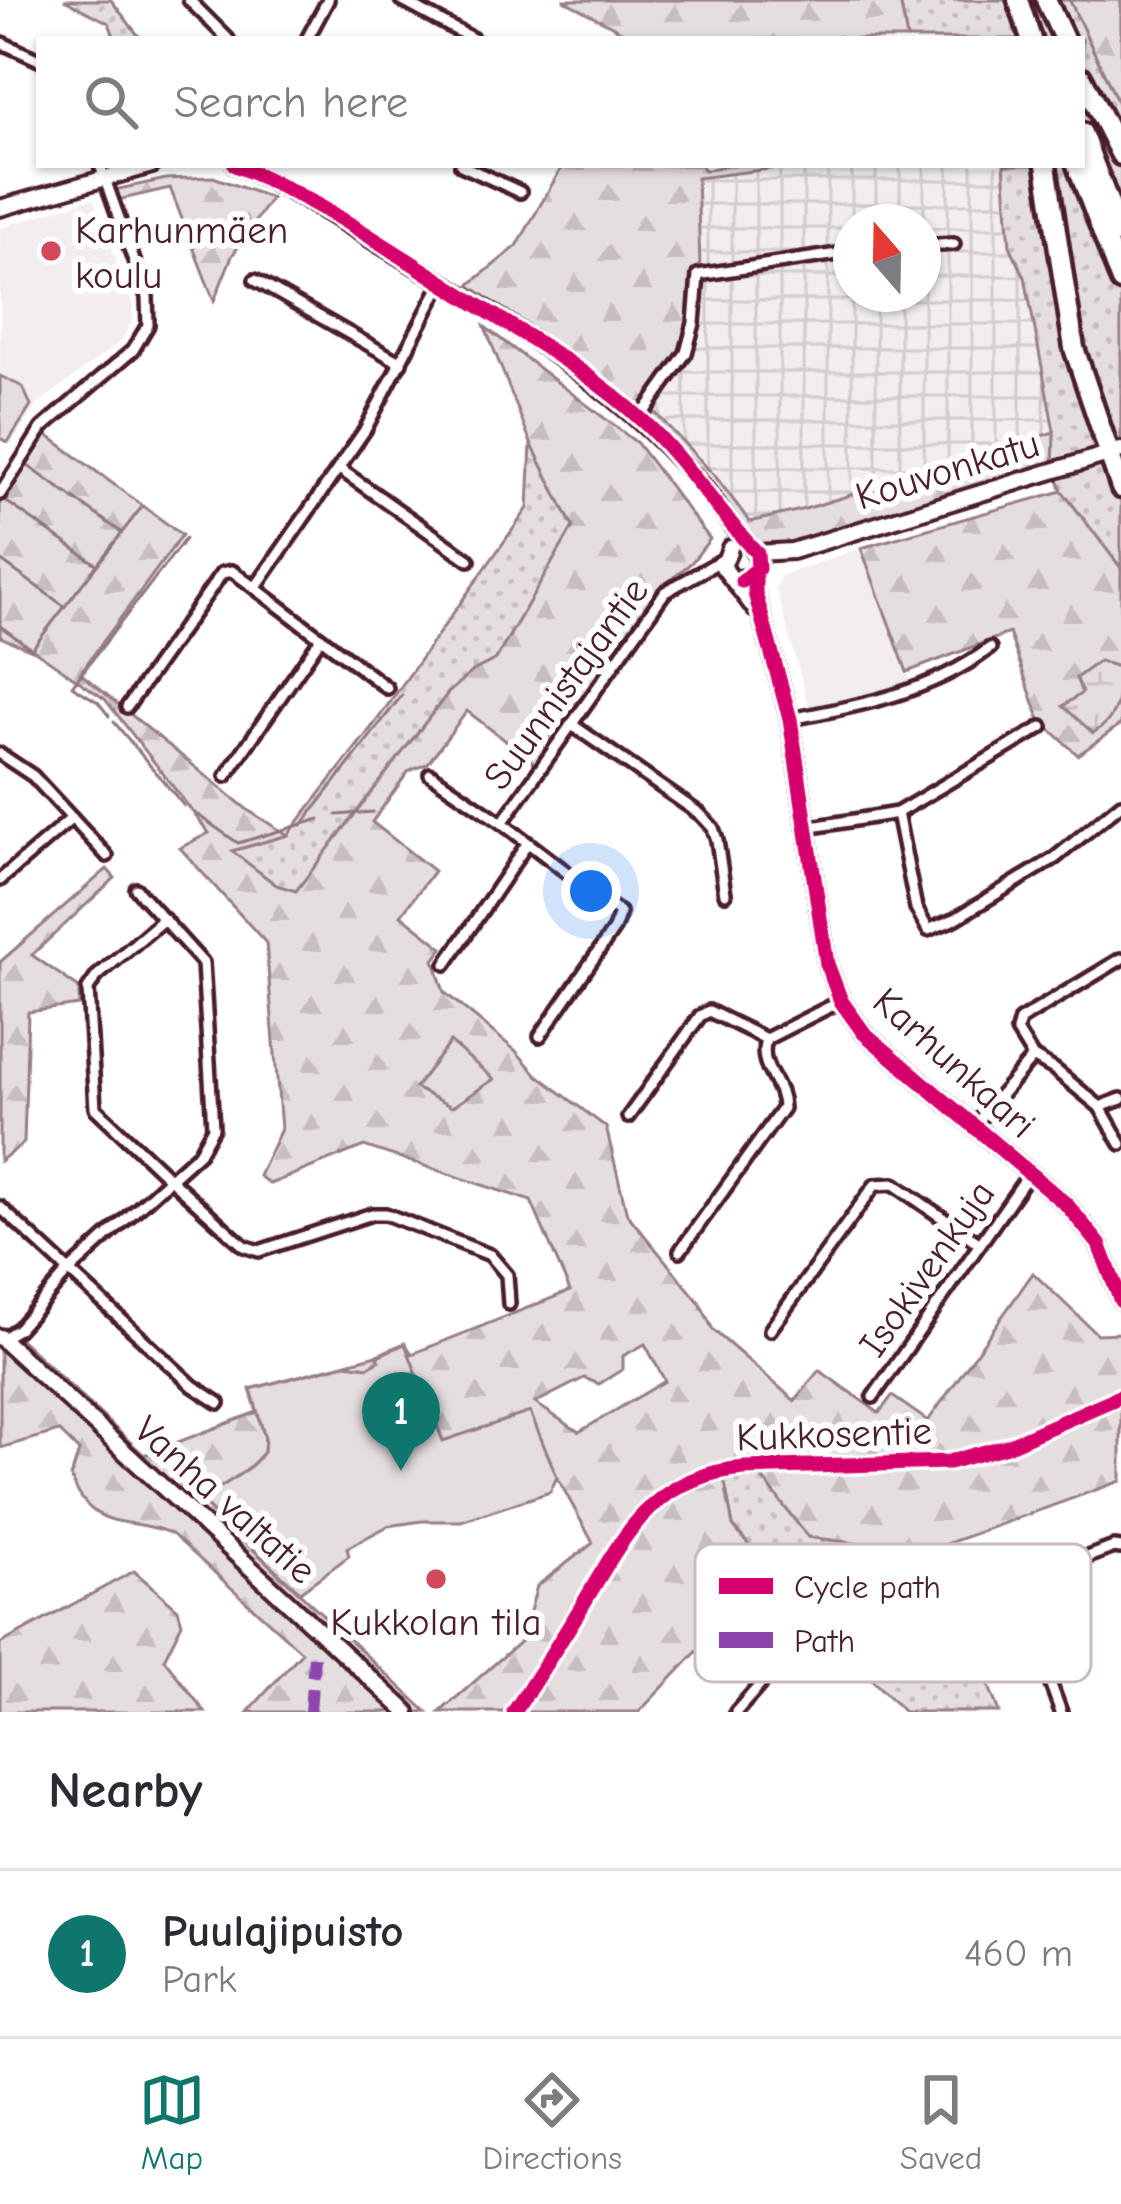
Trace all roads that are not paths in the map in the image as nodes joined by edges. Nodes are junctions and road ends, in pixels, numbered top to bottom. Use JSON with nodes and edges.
{"nodes":[{"id":1,"x":189,"y":0,"type":"edge"},
{"id":2,"x":328,"y":0,"type":"edge"},
{"id":3,"x":400,"y":0,"type":"edge"},
{"id":4,"x":1018,"y":0,"type":"edge"},
{"id":5,"x":1042,"y":0,"type":"edge"},
{"id":6,"x":225,"y":36,"type":"edge"},
{"id":7,"x":309,"y":36,"type":"edge"},
{"id":8,"x":467,"y":36,"type":"edge"},
{"id":9,"x":1027,"y":36,"type":"edge"},
{"id":10,"x":1049,"y":36,"type":"edge"},
{"id":11,"x":1062,"y":36,"type":"edge"},
{"id":12,"x":0,"y":42,"type":"edge"},
{"id":13,"x":36,"y":59,"type":"edge"},
{"id":14,"x":1085,"y":84,"type":"edge"},
{"id":15,"x":1085,"y":141,"type":"edge"},
{"id":16,"x":1121,"y":155,"type":"edge"},
{"id":17,"x":243,"y":168,"type":"edge"},
{"id":18,"x":468,"y":168,"type":"edge"},
{"id":19,"x":1046,"y":168,"type":"edge"},
{"id":20,"x":1078,"y":168,"type":"edge"},
{"id":21,"x":102,"y":171,"type":"edge"},
{"id":22,"x":520,"y":192,"type":"dead end"},
{"id":23,"x":0,"y":208,"type":"edge"},
{"id":24,"x":1121,"y":235,"type":"edge"},
{"id":25,"x":955,"y":244,"type":"dead end"},
{"id":26,"x":941,"y":245,"type":"edge"},
{"id":27,"x":833,"y":255,"type":"edge"},
{"id":28,"x":255,"y":280,"type":"dead end"},
{"id":29,"x":1121,"y":280,"type":"edge"},
{"id":30,"x":442,"y":282,"type":"junction"},
{"id":31,"x":401,"y":363,"type":"junction"},
{"id":32,"x":640,"y":418,"type":"junction"},
{"id":33,"x":1114,"y":452,"type":"edge"},
{"id":34,"x":341,"y":470,"type":"junction"},
{"id":35,"x":1121,"y":488,"type":"edge"},
{"id":36,"x":0,"y":494,"type":"edge"},
{"id":37,"x":721,"y":510,"type":"junction"},
{"id":38,"x":469,"y":560,"type":"dead end"},
{"id":39,"x":755,"y":561,"type":"junction"},
{"id":40,"x":728,"y":565,"type":"junction"},
{"id":41,"x":255,"y":588,"type":"junction"},
{"id":42,"x":766,"y":629,"type":"junction"},
{"id":43,"x":322,"y":638,"type":"junction"},
{"id":44,"x":990,"y":648,"type":"dead end"},
{"id":45,"x":387,"y":688,"type":"dead end"},
{"id":46,"x":127,"y":706,"type":"dead end"},
{"id":47,"x":790,"y":719,"type":"junction"},
{"id":48,"x":572,"y":724,"type":"junction"},
{"id":49,"x":1042,"y":727,"type":"dead end"},
{"id":50,"x":0,"y":754,"type":"edge"},
{"id":51,"x":430,"y":774,"type":"dead end"},
{"id":52,"x":226,"y":776,"type":"dead end"},
{"id":53,"x":1121,"y":804,"type":"edge"},
{"id":54,"x":898,"y":813,"type":"junction"},
{"id":55,"x":72,"y":818,"type":"junction"},
{"id":56,"x":502,"y":823,"type":"junction"},
{"id":57,"x":806,"y":828,"type":"junction"},
{"id":58,"x":527,"y":844,"type":"junction"},
{"id":59,"x":107,"y":856,"type":"dead end"},
{"id":60,"x":0,"y":880,"type":"edge"},
{"id":61,"x":136,"y":889,"type":"dead end"},
{"id":62,"x":725,"y":894,"type":"dead end"},
{"id":63,"x":164,"y":919,"type":"junction"},
{"id":64,"x":1121,"y":959,"type":"edge"},
{"id":65,"x":446,"y":964,"type":"dead end"},
{"id":66,"x":841,"y":1001,"type":"junction"},
{"id":67,"x":540,"y":1036,"type":"dead end"},
{"id":68,"x":766,"y":1039,"type":"junction"},
{"id":69,"x":1033,"y":1057,"type":"junction"},
{"id":70,"x":1121,"y":1100,"type":"edge"},
{"id":71,"x":1100,"y":1107,"type":"junction"},
{"id":72,"x":628,"y":1117,"type":"dead end"},
{"id":73,"x":973,"y":1127,"type":"junction"},
{"id":74,"x":1121,"y":1144,"type":"edge"},
{"id":75,"x":1029,"y":1174,"type":"junction"},
{"id":76,"x":170,"y":1179,"type":"junction"},
{"id":77,"x":0,"y":1207,"type":"edge"},
{"id":78,"x":980,"y":1244,"type":"junction"},
{"id":79,"x":680,"y":1251,"type":"dead end"},
{"id":80,"x":68,"y":1272,"type":"junction"},
{"id":81,"x":1121,"y":1300,"type":"edge"},
{"id":82,"x":509,"y":1304,"type":"dead end"},
{"id":83,"x":770,"y":1330,"type":"dead end"},
{"id":84,"x":1,"y":1339,"type":"edge"},
{"id":85,"x":873,"y":1397,"type":"dead end"},
{"id":86,"x":219,"y":1403,"type":"dead end"},
{"id":87,"x":1121,"y":1548,"type":"edge"},
{"id":88,"x":1091,"y":1556,"type":"edge"},
{"id":89,"x":763,"y":1682,"type":"edge"},
{"id":90,"x":1050,"y":1682,"type":"edge"},
{"id":91,"x":407,"y":1712,"type":"edge"},
{"id":92,"x":736,"y":1712,"type":"edge"},
{"id":93,"x":1061,"y":1712,"type":"edge"}],
"edges":[{"from":1,"to":6,"type":"street"},
{"from":2,"to":7,"type":"street"},
{"from":3,"to":8,"type":"street"},
{"from":4,"to":9,"type":"highway"},
{"from":5,"to":10,"type":"highway"},
{"from":5,"to":11,"type":"highway"},
{"from":12,"to":13,"type":"street"},
{"from":14,"to":16,"type":"highway"},
{"from":15,"to":24,"type":"highway"},
{"from":17,"to":30,"type":"street","name":"Karhunkaari"},
{"from":18,"to":22,"type":"street"},
{"from":19,"to":33,"type":"highway"},
{"from":20,"to":29,"type":"highway"},
{"from":21,"to":23,"type":"street"},
{"from":21,"to":36,"type":"street"},
{"from":25,"to":26,"type":"street"},
{"from":27,"to":32,"type":"street"},
{"from":28,"to":31,"type":"street"},
{"from":30,"to":31,"type":"street"},
{"from":30,"to":32,"type":"street","name":"Karhunkaari"},
{"from":31,"to":34,"type":"street"},
{"from":32,"to":37,"type":"street","name":"Karhunkaari"},
{"from":33,"to":35,"type":"highway"},
{"from":33,"to":39,"type":"street","name":"Kouvonkatu"},
{"from":34,"to":38,"type":"street"},
{"from":34,"to":41,"type":"street"},
{"from":37,"to":39,"type":"street","name":"Karhunkaari"},
{"from":37,"to":40,"type":"street","name":"Karhunkaari"},
{"from":39,"to":40,"type":"street"},
{"from":39,"to":40,"type":"street"},
{"from":39,"to":42,"type":"street","name":"Karhunkaari"},
{"from":40,"to":42,"type":"street","name":"Karhunkaari"},
{"from":40,"to":48,"type":"street","name":"Suunnistajantie"},
{"from":41,"to":43,"type":"street"},
{"from":41,"to":46,"type":"street"},
{"from":42,"to":47,"type":"street","name":"Karhunkaari"},
{"from":43,"to":45,"type":"street"},
{"from":43,"to":52,"type":"street"},
{"from":44,"to":47,"type":"street"},
{"from":47,"to":57,"type":"street","name":"Karhunkaari"},
{"from":48,"to":56,"type":"street","name":"Suunnistajantie"},
{"from":48,"to":62,"type":"street"},
{"from":49,"to":54,"type":"street"},
{"from":50,"to":55,"type":"street"},
{"from":51,"to":56,"type":"street","name":"Suunnistajantie"},
{"from":53,"to":54,"type":"street"},
{"from":54,"to":57,"type":"street"},
{"from":55,"to":59,"type":"street"},
{"from":55,"to":60,"type":"street"},
{"from":56,"to":58,"type":"street"},
{"from":57,"to":66,"type":"street","name":"Karhunkaari"},
{"from":58,"to":65,"type":"street"},
{"from":58,"to":67,"type":"street"},
{"from":61,"to":63,"type":"street"},
{"from":63,"to":76,"type":"street"},
{"from":63,"to":76,"type":"street"},
{"from":64,"to":69,"type":"street"},
{"from":66,"to":68,"type":"street"},
{"from":66,"to":73,"type":"street","name":"Karhunkaari"},
{"from":68,"to":72,"type":"street"},
{"from":68,"to":79,"type":"street"},
{"from":69,"to":71,"type":"street"},
{"from":69,"to":73,"type":"street"},
{"from":70,"to":71,"type":"street"},
{"from":71,"to":74,"type":"street"},
{"from":73,"to":75,"type":"street","name":"Karhunkaari"},
{"from":75,"to":78,"type":"street","name":"Isokivenkuja"},
{"from":75,"to":81,"type":"street","name":"Karhunkaari"},
{"from":76,"to":80,"type":"street"},
{"from":76,"to":82,"type":"street"},
{"from":77,"to":80,"type":"street"},
{"from":78,"to":83,"type":"street"},
{"from":78,"to":85,"type":"street","name":"Isokivenkuja"},
{"from":80,"to":84,"type":"street"},
{"from":80,"to":86,"type":"street"},
{"from":84,"to":91,"type":"street","name":"Vanha valtatie"},
{"from":87,"to":88,"type":"street"},
{"from":89,"to":92,"type":"street"},
{"from":90,"to":93,"type":"street"}]}
